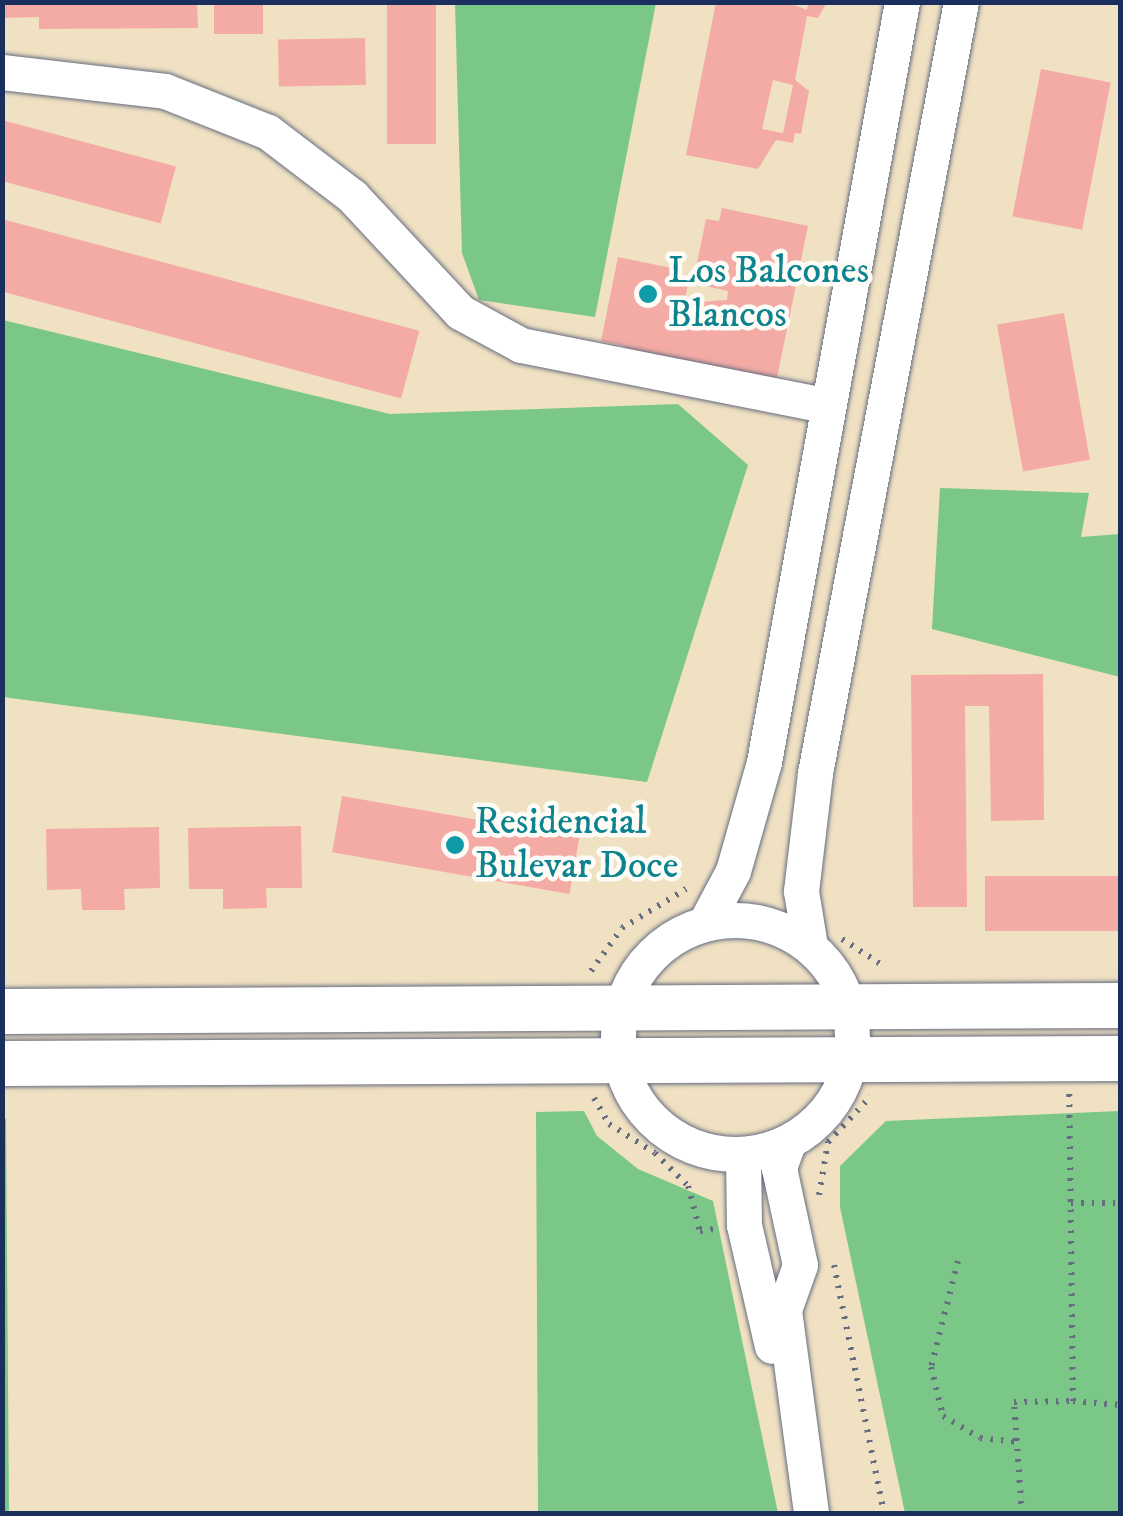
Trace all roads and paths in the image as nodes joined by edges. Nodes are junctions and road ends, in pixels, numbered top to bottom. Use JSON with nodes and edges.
{"nodes":[{"id":1,"x":902,"y":2,"type":"edge"},
{"id":2,"x":960,"y":2,"type":"edge"},
{"id":3,"x":2,"y":72,"type":"edge"},
{"id":4,"x":824,"y":405,"type":"junction"},
{"id":5,"x":702,"y":879,"type":"dead end"},
{"id":6,"x":708,"y":918,"type":"junction"},
{"id":7,"x":824,"y":941,"type":"junction"},
{"id":8,"x":898,"y":972,"type":"dead end"},
{"id":9,"x":587,"y":976,"type":"dead end"},
{"id":10,"x":1120,"y":1005,"type":"edge"},
{"id":11,"x":621,"y":1008,"type":"junction"},
{"id":12,"x":850,"y":1008,"type":"junction"},
{"id":13,"x":2,"y":1011,"type":"edge"},
{"id":14,"x":1120,"y":1058,"type":"edge"},
{"id":15,"x":621,"y":1062,"type":"junction"},
{"id":16,"x":2,"y":1063,"type":"edge"},
{"id":17,"x":862,"y":1076,"type":"junction"},
{"id":18,"x":1086,"y":1087,"type":"dead end"},
{"id":19,"x":1051,"y":1088,"type":"dead end"},
{"id":20,"x":1069,"y":1088,"type":"junction"},
{"id":21,"x":583,"y":1094,"type":"dead end"},
{"id":22,"x":788,"y":1143,"type":"junction"},
{"id":23,"x":743,"y":1155,"type":"junction"},
{"id":24,"x":821,"y":1194,"type":"junction"},
{"id":25,"x":1070,"y":1203,"type":"junction"},
{"id":26,"x":1120,"y":1203,"type":"edge"},
{"id":27,"x":824,"y":1208,"type":"dead end"},
{"id":28,"x":789,"y":1215,"type":"junction"},
{"id":29,"x":744,"y":1225,"type":"junction"},
{"id":30,"x":832,"y":1255,"type":"dead end"},
{"id":31,"x":958,"y":1261,"type":"dead end"},
{"id":32,"x":1074,"y":1401,"type":"junction"},
{"id":33,"x":1120,"y":1405,"type":"edge"},
{"id":34,"x":1017,"y":1442,"type":"junction"},
{"id":35,"x":811,"y":1513,"type":"edge"},
{"id":36,"x":884,"y":1514,"type":"edge"},
{"id":37,"x":1022,"y":1514,"type":"edge"}],
"edges":[{"from":1,"to":4,"type":"street"},
{"from":2,"to":7,"type":"street"},
{"from":3,"to":4,"type":"street"},
{"from":4,"to":6,"type":"street"},
{"from":5,"to":9,"type":"path"},
{"from":6,"to":7,"type":"street"},
{"from":6,"to":11,"type":"street"},
{"from":7,"to":8,"type":"path"},
{"from":7,"to":12,"type":"street"},
{"from":10,"to":12,"type":"main road"},
{"from":11,"to":12,"type":"main road"},
{"from":11,"to":13,"type":"main road"},
{"from":11,"to":15,"type":"street"},
{"from":12,"to":17,"type":"street"},
{"from":14,"to":17,"type":"main road"},
{"from":15,"to":16,"type":"main road"},
{"from":15,"to":17,"type":"main road"},
{"from":15,"to":23,"type":"street"},
{"from":17,"to":22,"type":"street"},
{"from":17,"to":24,"type":"path"},
{"from":18,"to":20,"type":"path"},
{"from":19,"to":20,"type":"path"},
{"from":20,"to":25,"type":"path"},
{"from":21,"to":29,"type":"path"},
{"from":22,"to":23,"type":"street"},
{"from":22,"to":28,"type":"street"},
{"from":23,"to":29,"type":"street"},
{"from":24,"to":27,"type":"path"},
{"from":24,"to":28,"type":"path"},
{"from":25,"to":26,"type":"path"},
{"from":25,"to":32,"type":"path"},
{"from":28,"to":35,"type":"street"},
{"from":29,"to":35,"type":"street"},
{"from":30,"to":36,"type":"path"},
{"from":31,"to":34,"type":"path"},
{"from":32,"to":33,"type":"path"},
{"from":32,"to":34,"type":"path"},
{"from":34,"to":37,"type":"path"}]}
